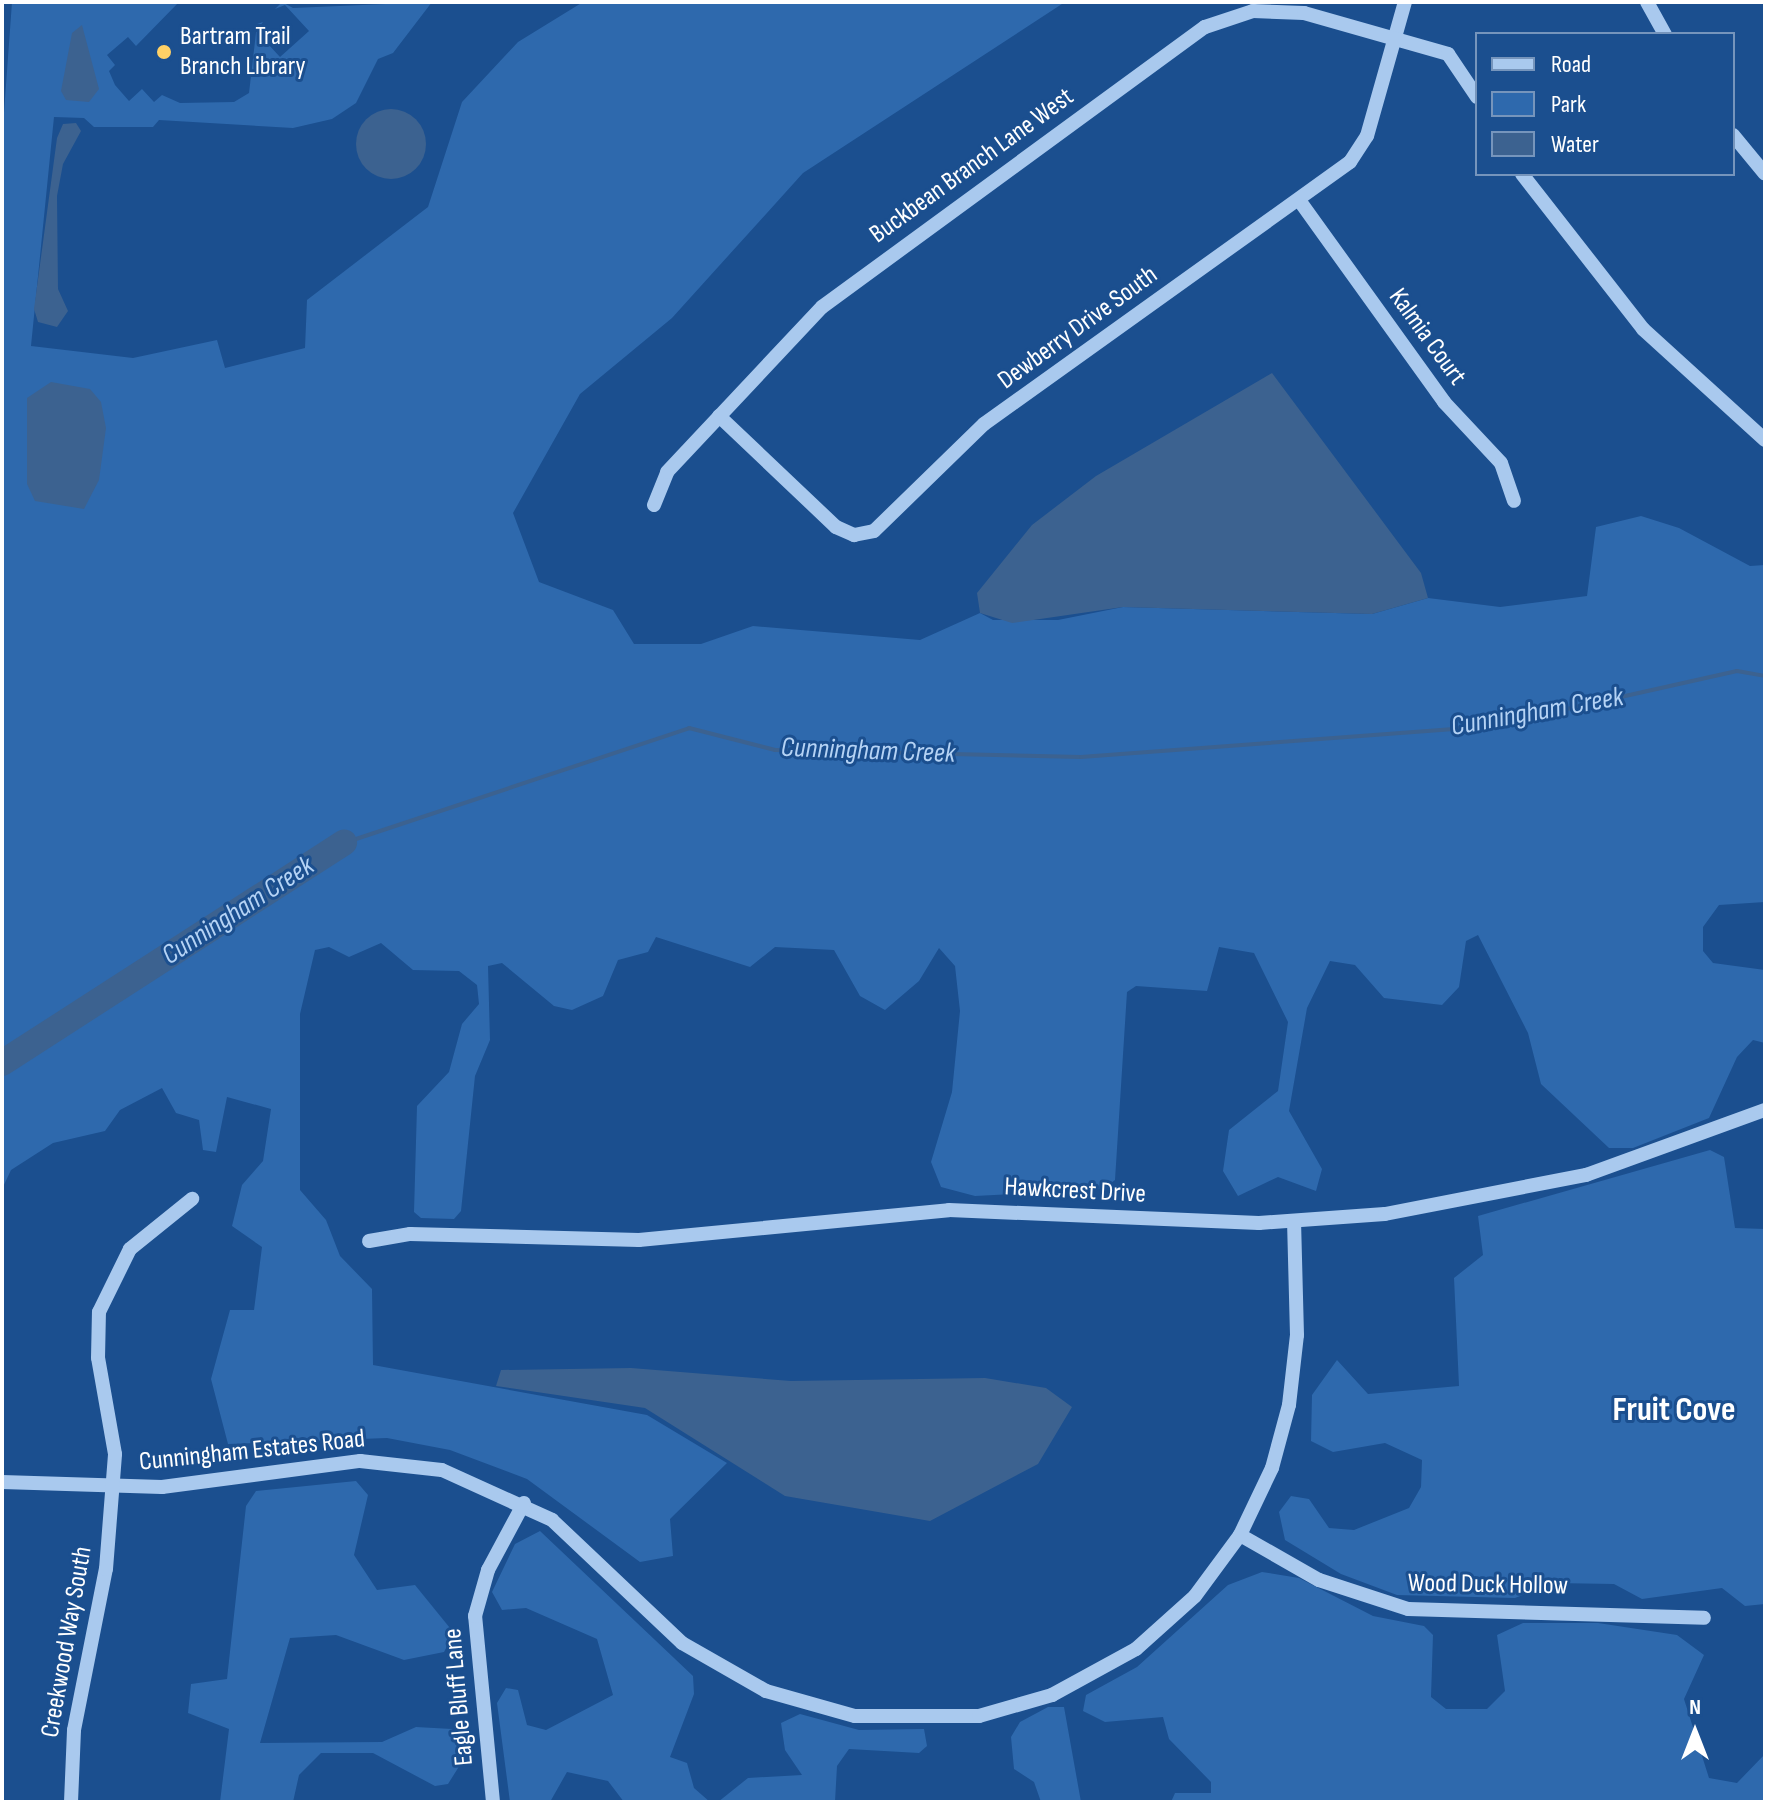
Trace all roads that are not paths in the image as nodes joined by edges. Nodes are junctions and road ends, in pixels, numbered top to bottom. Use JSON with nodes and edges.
{"nodes":[{"id":1,"x":1405,"y":2,"type":"edge"},
{"id":2,"x":1647,"y":2,"type":"edge"},
{"id":3,"x":1664,"y":32,"type":"edge"},
{"id":4,"x":1395,"y":38,"type":"junction"},
{"id":5,"x":1475,"y":94,"type":"edge"},
{"id":6,"x":1735,"y":137,"type":"edge"},
{"id":7,"x":1765,"y":174,"type":"edge"},
{"id":8,"x":1524,"y":176,"type":"edge"},
{"id":9,"x":1299,"y":200,"type":"junction"},
{"id":10,"x":719,"y":416,"type":"junction"},
{"id":11,"x":1765,"y":440,"type":"edge"},
{"id":12,"x":1514,"y":501,"type":"dead end"},
{"id":13,"x":654,"y":505,"type":"dead end"},
{"id":14,"x":1765,"y":1110,"type":"edge"},
{"id":15,"x":192,"y":1199,"type":"dead end"},
{"id":16,"x":1294,"y":1222,"type":"junction"},
{"id":17,"x":369,"y":1241,"type":"dead end"},
{"id":18,"x":2,"y":1482,"type":"edge"},
{"id":19,"x":112,"y":1489,"type":"junction"},
{"id":20,"x":524,"y":1503,"type":"junction"},
{"id":21,"x":1240,"y":1535,"type":"junction"},
{"id":22,"x":1704,"y":1618,"type":"dead end"},
{"id":23,"x":71,"y":1802,"type":"edge"},
{"id":24,"x":493,"y":1802,"type":"edge"}],
"edges":[{"from":1,"to":4,"type":"street","name":"Dewberry Drive South"},
{"from":2,"to":3,"type":"street"},
{"from":4,"to":5,"type":"street","name":"Buckbean Branch Lane West"},
{"from":4,"to":9,"type":"street","name":"Dewberry Drive South"},
{"from":4,"to":10,"type":"street","name":"Buckbean Branch Lane West"},
{"from":6,"to":7,"type":"street"},
{"from":8,"to":11,"type":"street"},
{"from":9,"to":10,"type":"street","name":"Dewberry Drive South"},
{"from":9,"to":12,"type":"street","name":"Kalmia Court"},
{"from":10,"to":13,"type":"street","name":"Buckbean Branch Lane West"},
{"from":14,"to":16,"type":"street","name":"Hawkcrest Drive"},
{"from":15,"to":19,"type":"street","name":"Creekwood Way South"},
{"from":16,"to":17,"type":"street","name":"Hawkcrest Drive"},
{"from":16,"to":21,"type":"street","name":"Cunningham Estates Road"},
{"from":18,"to":19,"type":"street","name":"Cunningham Estates Road"},
{"from":19,"to":20,"type":"street","name":"Cunningham Estates Road"},
{"from":19,"to":23,"type":"street","name":"Creekwood Way South"},
{"from":20,"to":21,"type":"street","name":"Cunningham Estates Road"},
{"from":20,"to":24,"type":"street","name":"Eagle Bluff Lane"},
{"from":21,"to":22,"type":"street","name":"Wood Duck Hollow"}]}
